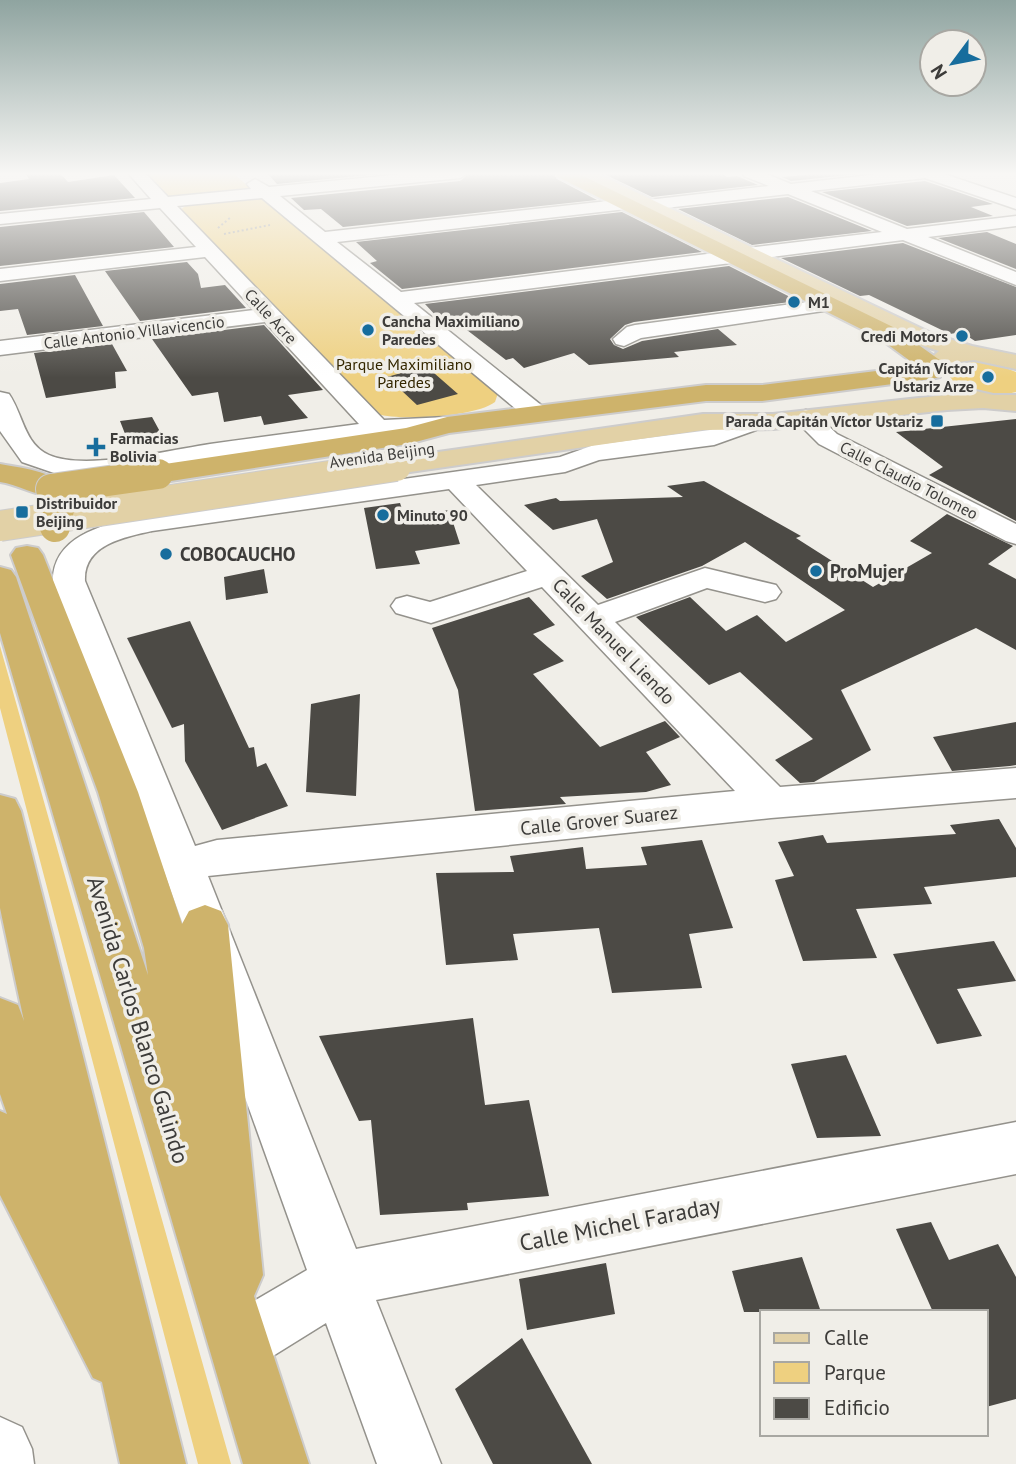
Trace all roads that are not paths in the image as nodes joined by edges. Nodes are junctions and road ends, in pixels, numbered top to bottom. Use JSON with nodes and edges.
{"nodes":[{"id":1,"x":326,"y":241,"type":"edge"},
{"id":2,"x":709,"y":241,"type":"edge"},
{"id":3,"x":715,"y":241,"type":"edge"},
{"id":4,"x":853,"y":241,"type":"edge"},
{"id":5,"x":921,"y":241,"type":"edge"},
{"id":6,"x":216,"y":243,"type":"joint"},
{"id":7,"x":740,"y":255,"type":"junction"},
{"id":8,"x":0,"y":275,"type":"edge"},
{"id":9,"x":1016,"y":279,"type":"edge"},
{"id":10,"x":397,"y":299,"type":"junction"},
{"id":11,"x":830,"y":305,"type":"junction"},
{"id":12,"x":269,"y":315,"type":"junction"},
{"id":13,"x":624,"y":339,"type":"dead end"},
{"id":14,"x":0,"y":348,"type":"edge"},
{"id":15,"x":1016,"y":349,"type":"edge"},
{"id":16,"x":972,"y":353,"type":"junction"},
{"id":17,"x":1016,"y":362,"type":"edge"},
{"id":18,"x":931,"y":369,"type":"junction"},
{"id":19,"x":762,"y":393,"type":"junction"},
{"id":20,"x":0,"y":399,"type":"edge"},
{"id":21,"x":1002,"y":405,"type":"edge"},
{"id":22,"x":537,"y":414,"type":"junction"},
{"id":23,"x":806,"y":418,"type":"junction"},
{"id":24,"x":447,"y":425,"type":"junction"},
{"id":25,"x":747,"y":425,"type":"junction"},
{"id":26,"x":378,"y":429,"type":"junction"},
{"id":27,"x":594,"y":453,"type":"junction"},
{"id":28,"x":394,"y":460,"type":"junction"},
{"id":29,"x":152,"y":468,"type":"junction"},
{"id":30,"x":0,"y":472,"type":"edge"},
{"id":31,"x":53,"y":477,"type":"junction"},
{"id":32,"x":456,"y":480,"type":"junction"},
{"id":33,"x":0,"y":513,"type":"edge"},
{"id":34,"x":154,"y":516,"type":"junction"},
{"id":35,"x":0,"y":526,"type":"edge"},
{"id":36,"x":1016,"y":535,"type":"edge"},
{"id":37,"x":70,"y":536,"type":"junction"},
{"id":38,"x":9,"y":567,"type":"edge"},
{"id":39,"x":548,"y":574,"type":"junction"},
{"id":40,"x":765,"y":592,"type":"dead end"},
{"id":41,"x":407,"y":606,"type":"dead end"},
{"id":42,"x":592,"y":619,"type":"junction"},
{"id":43,"x":1016,"y":783,"type":"edge"},
{"id":44,"x":771,"y":803,"type":"junction"},
{"id":45,"x":0,"y":811,"type":"edge"},
{"id":46,"x":183,"y":866,"type":"junction"},
{"id":47,"x":205,"y":925,"type":"junction"},
{"id":48,"x":0,"y":1022,"type":"edge"},
{"id":49,"x":0,"y":1138,"type":"edge"},
{"id":50,"x":1016,"y":1148,"type":"edge"},
{"id":51,"x":339,"y":1283,"type":"junction"},
{"id":52,"x":239,"y":1343,"type":"junction"},
{"id":53,"x":147,"y":1434,"type":"edge"},
{"id":54,"x":0,"y":1448,"type":"edge"},
{"id":55,"x":2,"y":1464,"type":"edge"},
{"id":56,"x":276,"y":1464,"type":"edge"},
{"id":57,"x":409,"y":1464,"type":"edge"}],
"edges":[{"from":1,"to":10,"type":"street"},
{"from":2,"to":7,"type":"highway"},
{"from":3,"to":7,"type":"main road"},
{"from":4,"to":7,"type":"street"},
{"from":5,"to":9,"type":"street"},
{"from":6,"to":8,"type":"street"},
{"from":6,"to":12,"type":"street","name":"Calle Acre"},
{"from":7,"to":10,"type":"street"},
{"from":7,"to":11,"type":"highway"},
{"from":7,"to":16,"type":"main road"},
{"from":10,"to":22,"type":"street"},
{"from":11,"to":13,"type":"street"},
{"from":11,"to":18,"type":"highway"},
{"from":12,"to":14,"type":"street","name":"Calle Antonio Villavicencio"},
{"from":12,"to":26,"type":"street","name":"Calle Acre"},
{"from":15,"to":16,"type":"main road"},
{"from":16,"to":17,"type":"main road"},
{"from":16,"to":18,"type":"main road"},
{"from":18,"to":19,"type":"highway","name":"Avenida Beijing"},
{"from":18,"to":21,"type":"main road"},
{"from":19,"to":22,"type":"highway","name":"Avenida Beijing"},
{"from":19,"to":28,"type":"main road","name":"Avenida Beijing"},
{"from":20,"to":31,"type":"street"},
{"from":21,"to":23,"type":"main road","name":"Avenida Beijing"},
{"from":22,"to":24,"type":"highway","name":"Avenida Beijing"},
{"from":23,"to":25,"type":"main road","name":"Avenida Beijing"},
{"from":23,"to":36,"type":"street","name":"Calle Claudio Tolomeo"},
{"from":24,"to":26,"type":"street","name":"Avenida Beijing"},
{"from":24,"to":29,"type":"highway"},
{"from":25,"to":27,"type":"street","name":"Avenida Beijing"},
{"from":25,"to":28,"type":"main road","name":"Avenida Beijing"},
{"from":26,"to":29,"type":"street","name":"Avenida Beijing"},
{"from":27,"to":32,"type":"street","name":"Avenida Beijing"},
{"from":27,"to":34,"type":"main road"},
{"from":28,"to":33,"type":"main road","name":"Avenida Beijing"},
{"from":28,"to":35,"type":"main road","name":"Avenida Beijing","bridge":true},
{"from":29,"to":31,"type":"highway","bridge":true},
{"from":29,"to":34,"type":"street"},
{"from":30,"to":31,"type":"highway"},
{"from":31,"to":37,"type":"highway","bridge":true},
{"from":32,"to":34,"type":"street","name":"Avenida Beijing"},
{"from":32,"to":39,"type":"street","name":"Calle Manuel Liendo"},
{"from":34,"to":37,"type":"main road"},
{"from":37,"to":38,"type":"highway"},
{"from":37,"to":46,"type":"street"},
{"from":38,"to":52,"type":"highway","name":"Avenida Carlos Blanco Galindo"},
{"from":38,"to":52,"type":"highway"},
{"from":39,"to":41,"type":"street"},
{"from":39,"to":42,"type":"street","name":"Calle Manuel Liendo"},
{"from":40,"to":42,"type":"street"},
{"from":42,"to":44,"type":"street","name":"Calle Manuel Liendo"},
{"from":43,"to":44,"type":"street","name":"Calle Grover Suarez"},
{"from":44,"to":46,"type":"street","name":"Calle Grover Suarez"},
{"from":45,"to":53,"type":"highway"},
{"from":46,"to":47,"type":"street"},
{"from":47,"to":51,"type":"street"},
{"from":47,"to":52,"type":"highway"},
{"from":48,"to":53,"type":"highway"},
{"from":49,"to":53,"type":"highway"},
{"from":50,"to":51,"type":"street","name":"Calle Michel Faraday"},
{"from":51,"to":52,"type":"street","name":"Calle Michel Faraday"},
{"from":51,"to":57,"type":"street"},
{"from":52,"to":56,"type":"highway","name":"Avenida Carlos Blanco Galindo"},
{"from":54,"to":55,"type":"street"}]}
